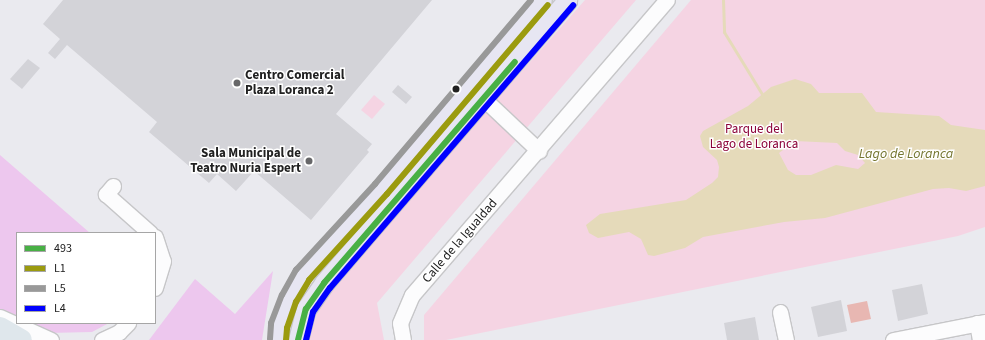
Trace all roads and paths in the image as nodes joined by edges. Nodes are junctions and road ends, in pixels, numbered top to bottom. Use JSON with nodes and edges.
{"nodes":[{"id":1,"x":542,"y":0,"type":"edge"},
{"id":2,"x":567,"y":0,"type":"edge"},
{"id":3,"x":666,"y":0,"type":"edge"},
{"id":4,"x":483,"y":98,"type":"junction"},
{"id":5,"x":539,"y":151,"type":"junction"},
{"id":6,"x":113,"y":186,"type":"dead end"},
{"id":7,"x":149,"y":232,"type":"edge"},
{"id":8,"x":156,"y":240,"type":"edge"},
{"id":9,"x":156,"y":285,"type":"edge"},
{"id":10,"x":780,"y":312,"type":"dead end"},
{"id":11,"x":0,"y":317,"type":"edge"},
{"id":12,"x":981,"y":322,"type":"edge"},
{"id":13,"x":127,"y":324,"type":"edge"},
{"id":14,"x":0,"y":328,"type":"edge"},
{"id":15,"x":0,"y":335,"type":"edge"},
{"id":16,"x":12,"y":340,"type":"edge"},
{"id":17,"x":21,"y":340,"type":"edge"},
{"id":18,"x":51,"y":340,"type":"edge"},
{"id":19,"x":102,"y":340,"type":"edge"},
{"id":20,"x":278,"y":340,"type":"edge"},
{"id":21,"x":298,"y":340,"type":"edge"},
{"id":22,"x":403,"y":340,"type":"edge"},
{"id":23,"x":786,"y":340,"type":"edge"},
{"id":24,"x":894,"y":340,"type":"edge"},
{"id":25,"x":980,"y":340,"type":"edge"}],
"edges":[{"from":1,"to":20,"type":"main road"},
{"from":2,"to":4,"type":"main road"},
{"from":3,"to":5,"type":"street","name":"Calle de la Igualdad"},
{"from":4,"to":5,"type":"street"},
{"from":4,"to":21,"type":"main road"},
{"from":5,"to":22,"type":"street","name":"Calle de la Igualdad"},
{"from":6,"to":7,"type":"street"},
{"from":8,"to":9,"type":"street"},
{"from":10,"to":23,"type":"street"},
{"from":11,"to":18,"type":"street"},
{"from":12,"to":24,"type":"street"},
{"from":12,"to":25,"type":"street"},
{"from":13,"to":19,"type":"street"},
{"from":14,"to":17,"type":"highway"},
{"from":15,"to":16,"type":"highway"}]}
